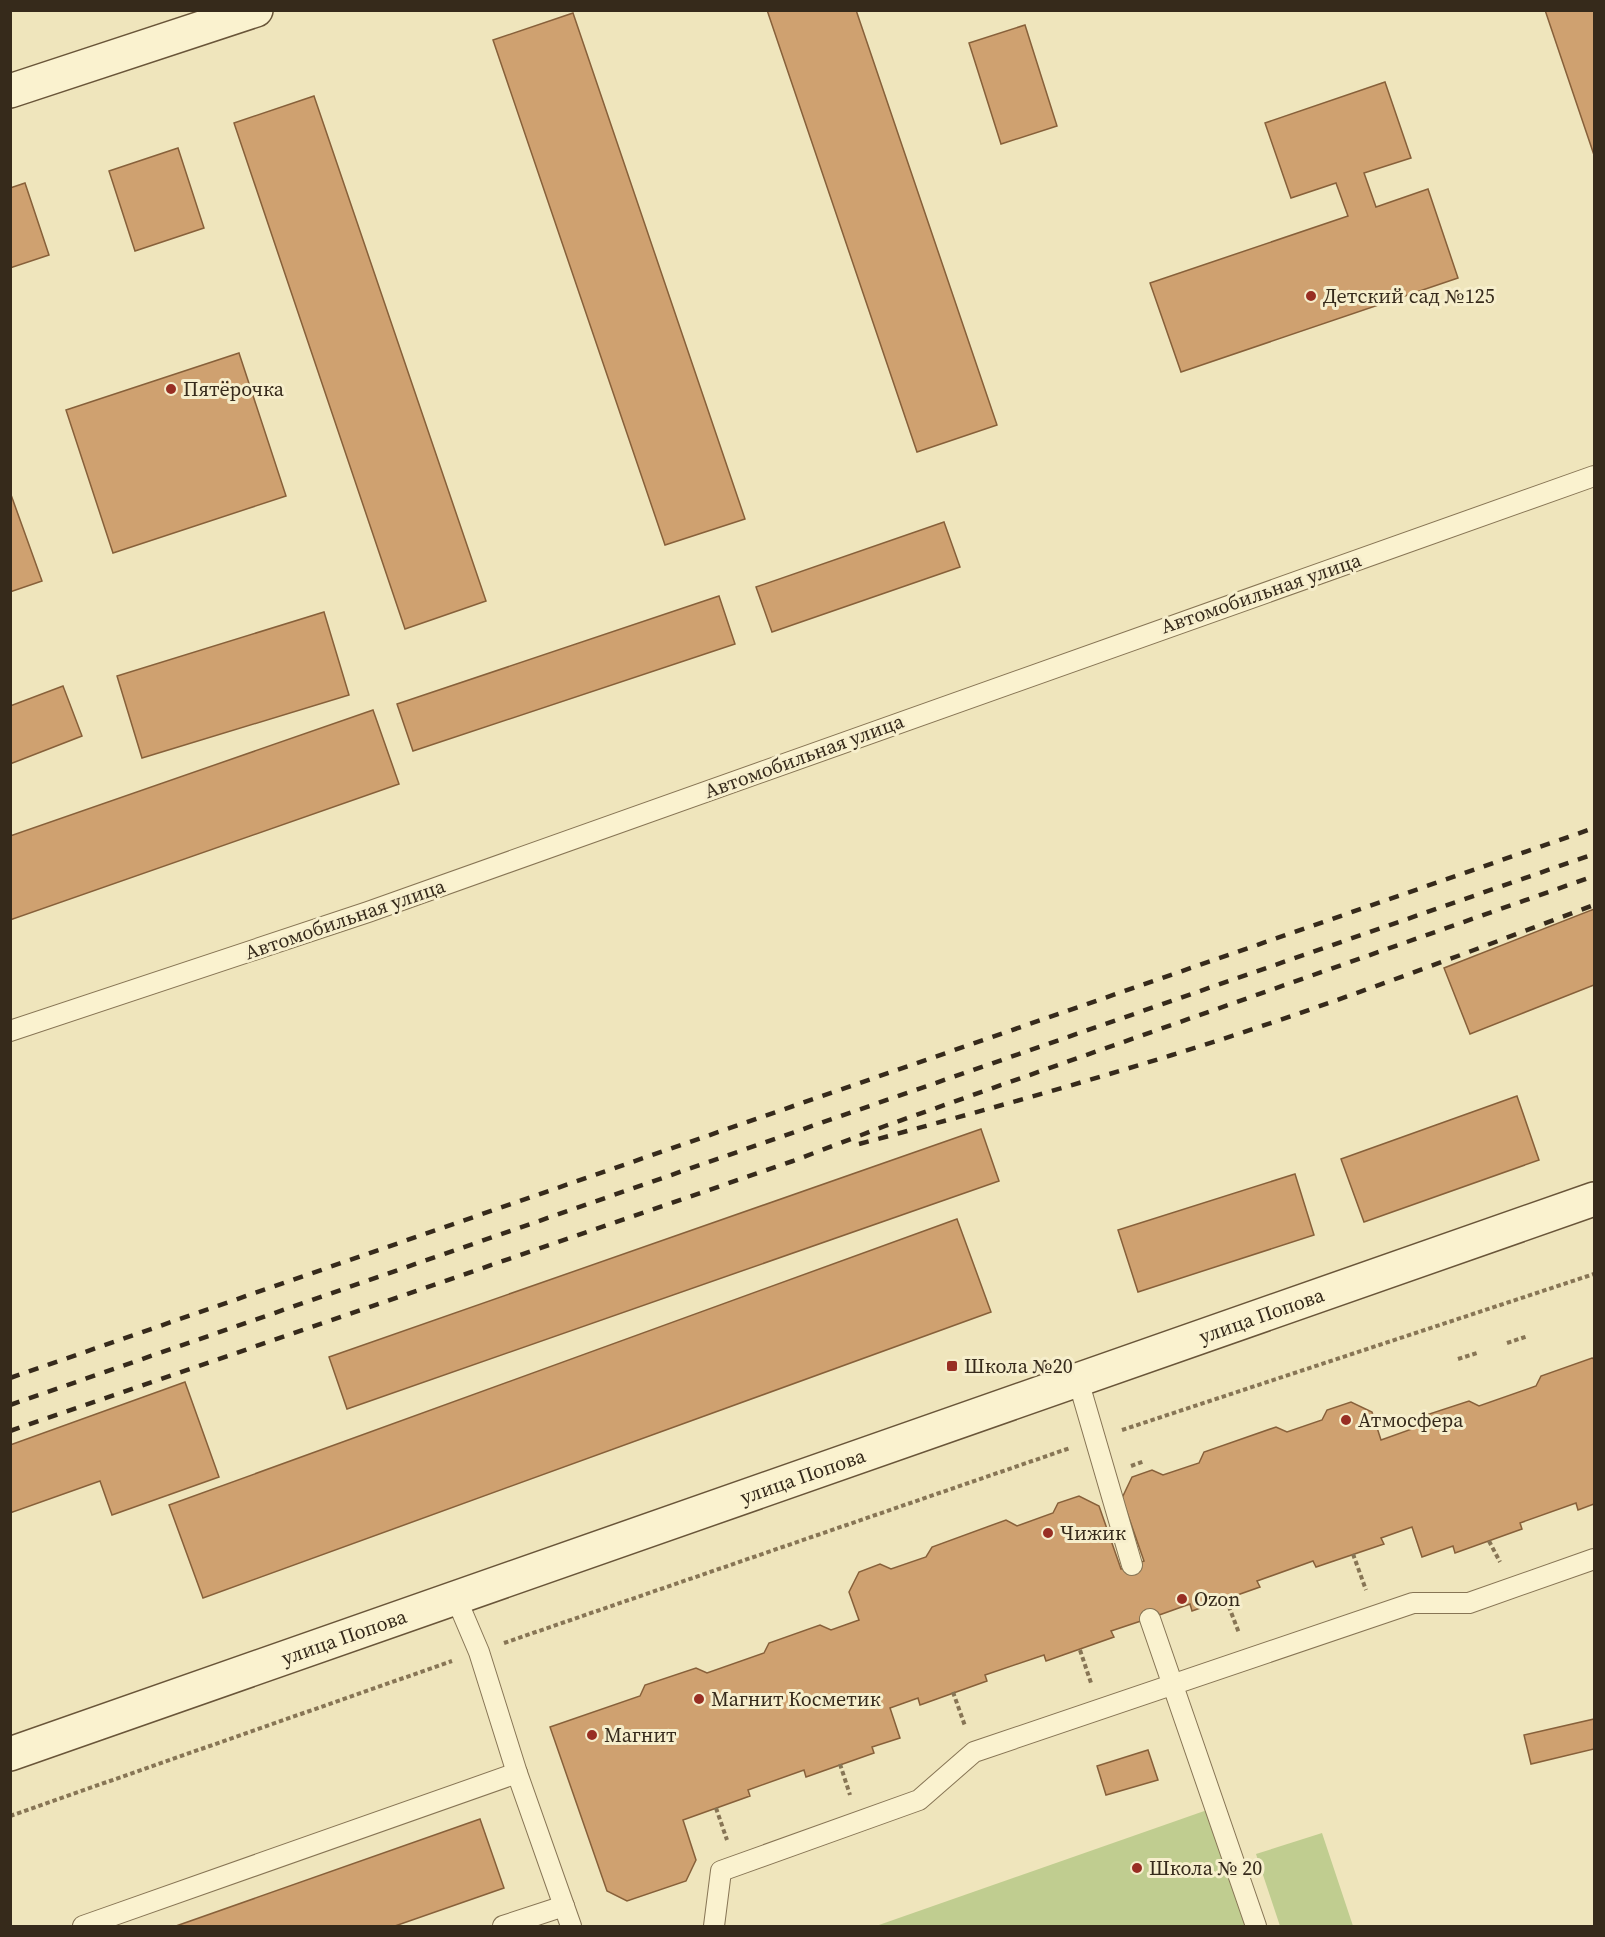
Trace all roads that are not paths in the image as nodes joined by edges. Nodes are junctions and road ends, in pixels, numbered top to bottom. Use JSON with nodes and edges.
{"nodes":[{"id":1,"x":256,"y":10,"type":"edge"},
{"id":2,"x":10,"y":91,"type":"edge"},
{"id":3,"x":1594,"y":476,"type":"edge"},
{"id":4,"x":10,"y":1031,"type":"edge"},
{"id":5,"x":1594,"y":1200,"type":"edge"},
{"id":6,"x":1078,"y":1380,"type":"junction"},
{"id":7,"x":1594,"y":1559,"type":"edge"},
{"id":8,"x":1132,"y":1565,"type":"dead end"},
{"id":9,"x":456,"y":1598,"type":"junction"},
{"id":10,"x":1150,"y":1619,"type":"dead end"},
{"id":11,"x":1172,"y":1685,"type":"junction"},
{"id":12,"x":10,"y":1754,"type":"edge"},
{"id":13,"x":517,"y":1773,"type":"junction"},
{"id":14,"x":564,"y":1906,"type":"junction"},
{"id":15,"x":83,"y":1926,"type":"edge"},
{"id":16,"x":503,"y":1926,"type":"edge"},
{"id":17,"x":571,"y":1926,"type":"edge"},
{"id":18,"x":714,"y":1926,"type":"edge"},
{"id":19,"x":1256,"y":1926,"type":"edge"}],
"edges":[{"from":1,"to":2,"type":"street"},
{"from":3,"to":4,"type":"lane","name":"Автомобильная улица"},
{"from":5,"to":6,"type":"street","name":"улица Попова"},
{"from":6,"to":8,"type":"lane"},
{"from":6,"to":9,"type":"street","name":"улица Попова"},
{"from":7,"to":11,"type":"lane"},
{"from":9,"to":12,"type":"street","name":"улица Попова"},
{"from":9,"to":13,"type":"lane"},
{"from":10,"to":11,"type":"lane"},
{"from":11,"to":18,"type":"lane"},
{"from":11,"to":19,"type":"lane"},
{"from":13,"to":14,"type":"lane"},
{"from":13,"to":15,"type":"lane"},
{"from":14,"to":16,"type":"lane"},
{"from":14,"to":17,"type":"lane"}]}
